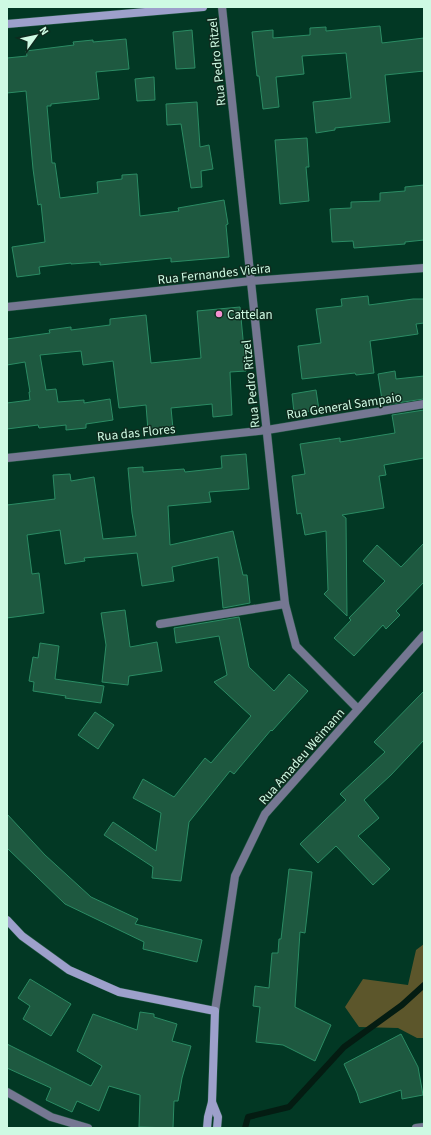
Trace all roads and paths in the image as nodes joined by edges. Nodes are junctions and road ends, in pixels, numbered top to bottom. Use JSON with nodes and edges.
{"nodes":[{"id":1,"x":203,"y":7,"type":"edge"},
{"id":2,"x":222,"y":7,"type":"edge"},
{"id":3,"x":7,"y":24,"type":"edge"},
{"id":4,"x":424,"y":268,"type":"edge"},
{"id":5,"x":251,"y":281,"type":"junction"},
{"id":6,"x":7,"y":308,"type":"edge"},
{"id":7,"x":424,"y":404,"type":"edge"},
{"id":8,"x":267,"y":430,"type":"junction"},
{"id":9,"x":7,"y":458,"type":"edge"},
{"id":10,"x":285,"y":604,"type":"junction"},
{"id":11,"x":160,"y":624,"type":"dead end"},
{"id":12,"x":424,"y":635,"type":"edge"},
{"id":13,"x":358,"y":709,"type":"junction"},
{"id":14,"x":7,"y":920,"type":"edge"},
{"id":15,"x":215,"y":1011,"type":"junction"},
{"id":16,"x":7,"y":1092,"type":"edge"},
{"id":17,"x":212,"y":1102,"type":"junction"},
{"id":18,"x":424,"y":1127,"type":"edge"},
{"id":19,"x":88,"y":1128,"type":"edge"},
{"id":20,"x":207,"y":1128,"type":"edge"},
{"id":21,"x":217,"y":1128,"type":"edge"},
{"id":22,"x":416,"y":1128,"type":"edge"}],
"edges":[{"from":1,"to":3,"type":"street"},
{"from":2,"to":5,"type":"street","name":"Rua Pedro Ritzel"},
{"from":4,"to":5,"type":"street","name":"Rua Fernandes Vieira"},
{"from":5,"to":6,"type":"street","name":"Rua Fernandes Vieira"},
{"from":5,"to":8,"type":"street","name":"Rua Pedro Ritzel"},
{"from":7,"to":8,"type":"street","name":"Rua General Sampaio"},
{"from":8,"to":9,"type":"street","name":"Rua das Flores"},
{"from":8,"to":10,"type":"street","name":"Rua Pedro Ritzel"},
{"from":10,"to":11,"type":"street"},
{"from":10,"to":13,"type":"street","name":"Rua Pedro Ritzel"},
{"from":12,"to":13,"type":"street","name":"Rua Amadeu Weimann"},
{"from":13,"to":15,"type":"street","name":"Rua Amadeu Weimann"},
{"from":14,"to":15,"type":"street"},
{"from":15,"to":17,"type":"street","name":"Rua Amadeu Weimann"},
{"from":16,"to":19,"type":"street"},
{"from":17,"to":20,"type":"street","name":"Rua Amadeu Weimann"},
{"from":17,"to":21,"type":"street","name":"Rua Amadeu Weimann"},
{"from":18,"to":22,"type":"street"}]}
